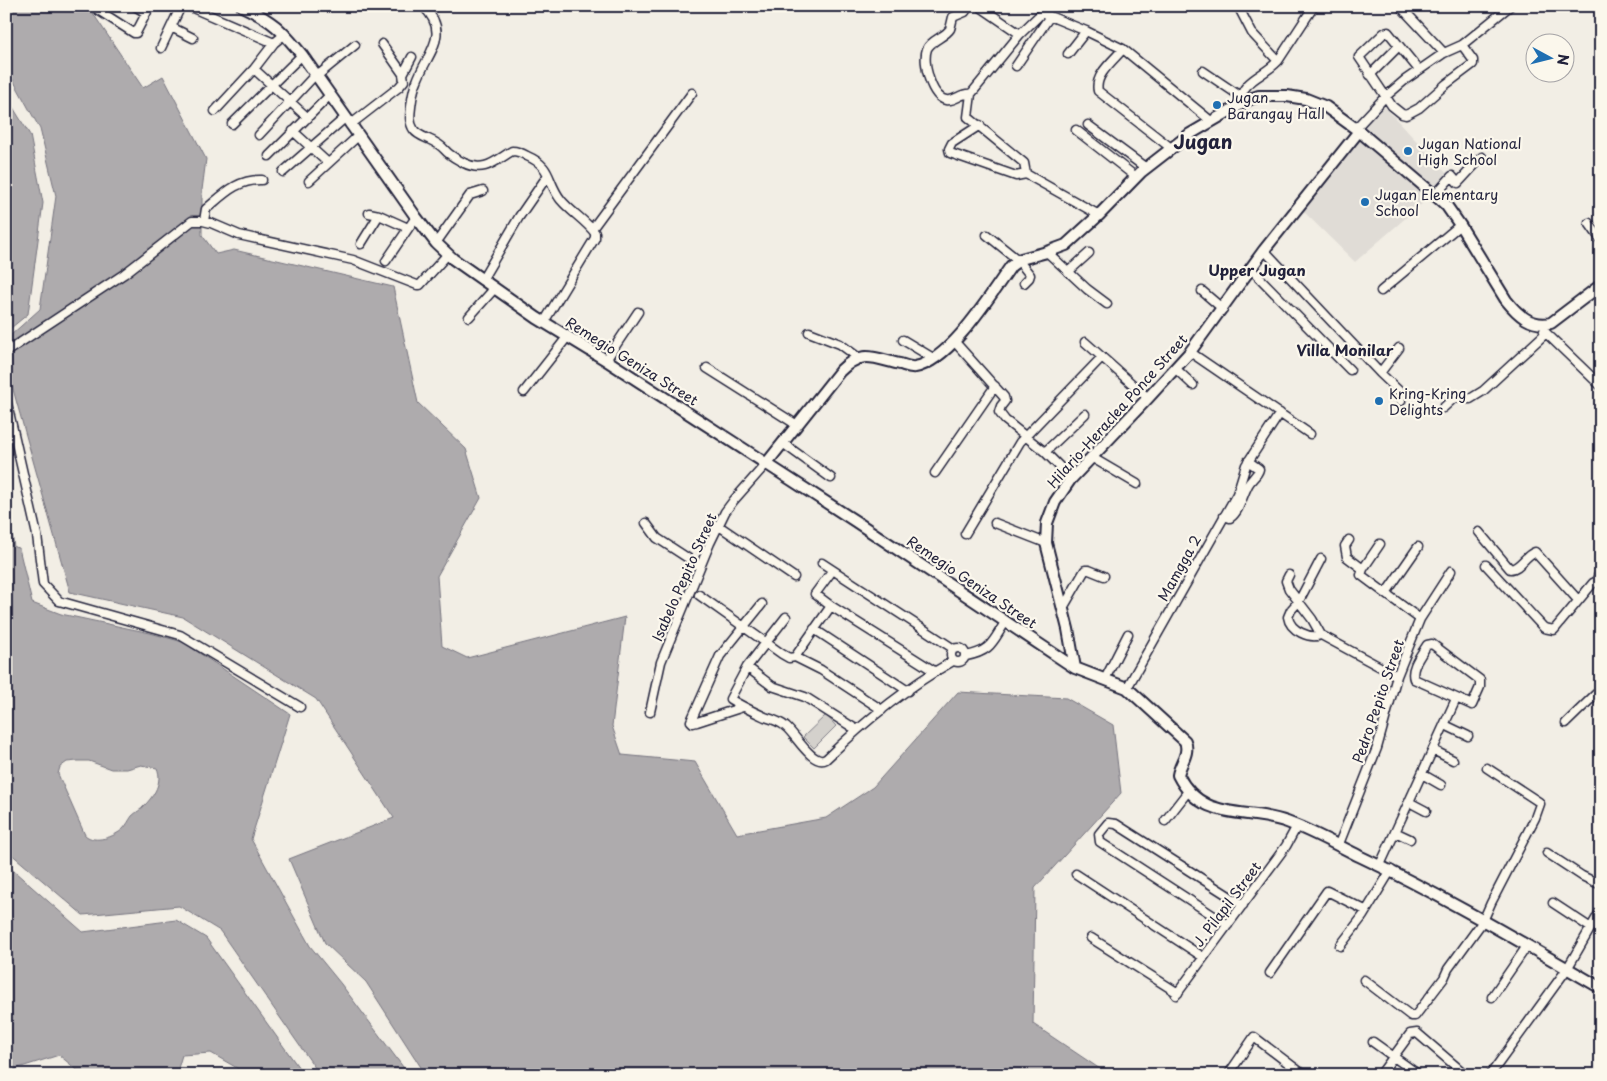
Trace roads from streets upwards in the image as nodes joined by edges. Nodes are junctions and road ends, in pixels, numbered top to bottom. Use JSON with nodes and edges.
{"nodes":[{"id":1,"x":135,"y":6,"type":"edge"},
{"id":2,"x":181,"y":6,"type":"edge"},
{"id":3,"x":188,"y":6,"type":"edge"},
{"id":4,"x":242,"y":6,"type":"edge"},
{"id":5,"x":360,"y":6,"type":"edge"},
{"id":6,"x":370,"y":6,"type":"edge"},
{"id":7,"x":423,"y":6,"type":"edge"},
{"id":8,"x":969,"y":6,"type":"edge"},
{"id":9,"x":979,"y":6,"type":"edge"},
{"id":10,"x":1049,"y":6,"type":"edge"},
{"id":11,"x":1238,"y":6,"type":"edge"},
{"id":12,"x":1314,"y":6,"type":"edge"},
{"id":13,"x":1400,"y":6,"type":"edge"},
{"id":14,"x":1510,"y":6,"type":"edge"},
{"id":15,"x":98,"y":10,"type":"dead end"},
{"id":16,"x":148,"y":10,"type":"edge"},
{"id":17,"x":1046,"y":14,"type":"junction"},
{"id":18,"x":171,"y":27,"type":"junction"},
{"id":19,"x":1086,"y":31,"type":"junction"},
{"id":20,"x":286,"y":34,"type":"junction"},
{"id":21,"x":1020,"y":34,"type":"junction"},
{"id":22,"x":193,"y":38,"type":"dead end"},
{"id":23,"x":274,"y":43,"type":"junction"},
{"id":24,"x":382,"y":44,"type":"dead end"},
{"id":25,"x":355,"y":45,"type":"dead end"},
{"id":26,"x":1462,"y":45,"type":"junction"},
{"id":27,"x":1399,"y":46,"type":"junction"},
{"id":28,"x":161,"y":48,"type":"dead end"},
{"id":29,"x":1123,"y":49,"type":"junction"},
{"id":30,"x":1444,"y":53,"type":"junction"},
{"id":31,"x":1068,"y":54,"type":"dead end"},
{"id":32,"x":302,"y":55,"type":"junction"},
{"id":33,"x":412,"y":58,"type":"dead end"},
{"id":34,"x":1278,"y":61,"type":"junction"},
{"id":35,"x":1016,"y":66,"type":"dead end"},
{"id":36,"x":254,"y":68,"type":"junction"},
{"id":37,"x":1420,"y":70,"type":"junction"},
{"id":38,"x":1203,"y":71,"type":"dead end"},
{"id":39,"x":404,"y":74,"type":"junction"},
{"id":40,"x":1370,"y":74,"type":"junction"},
{"id":41,"x":316,"y":75,"type":"junction"},
{"id":42,"x":271,"y":84,"type":"junction"},
{"id":43,"x":692,"y":93,"type":"dead end"},
{"id":44,"x":971,"y":94,"type":"junction"},
{"id":45,"x":330,"y":95,"type":"junction"},
{"id":46,"x":1386,"y":97,"type":"junction"},
{"id":47,"x":1240,"y":100,"type":"junction"},
{"id":48,"x":289,"y":101,"type":"junction"},
{"id":49,"x":215,"y":111,"type":"dead end"},
{"id":50,"x":308,"y":118,"type":"junction"},
{"id":51,"x":348,"y":121,"type":"junction"},
{"id":52,"x":1211,"y":121,"type":"junction"},
{"id":53,"x":232,"y":124,"type":"dead end"},
{"id":54,"x":980,"y":125,"type":"junction"},
{"id":55,"x":1088,"y":125,"type":"dead end"},
{"id":56,"x":1076,"y":130,"type":"dead end"},
{"id":57,"x":1358,"y":130,"type":"junction"},
{"id":58,"x":293,"y":131,"type":"junction"},
{"id":59,"x":259,"y":135,"type":"dead end"},
{"id":60,"x":358,"y":136,"type":"junction"},
{"id":61,"x":310,"y":147,"type":"junction"},
{"id":62,"x":1170,"y":148,"type":"junction"},
{"id":63,"x":269,"y":156,"type":"dead end"},
{"id":64,"x":1482,"y":157,"type":"dead end"},
{"id":65,"x":328,"y":163,"type":"junction"},
{"id":66,"x":1146,"y":168,"type":"junction"},
{"id":67,"x":283,"y":172,"type":"dead end"},
{"id":68,"x":1026,"y":174,"type":"junction"},
{"id":69,"x":548,"y":175,"type":"junction"},
{"id":70,"x":1136,"y":177,"type":"junction"},
{"id":71,"x":262,"y":180,"type":"dead end"},
{"id":72,"x":309,"y":181,"type":"dead end"},
{"id":73,"x":483,"y":191,"type":"dead end"},
{"id":74,"x":1435,"y":195,"type":"junction"},
{"id":75,"x":369,"y":213,"type":"dead end"},
{"id":76,"x":379,"y":215,"type":"junction"},
{"id":77,"x":1100,"y":215,"type":"junction"},
{"id":78,"x":416,"y":218,"type":"junction"},
{"id":79,"x":204,"y":221,"type":"junction"},
{"id":80,"x":1589,"y":223,"type":"dead end"},
{"id":81,"x":1460,"y":225,"type":"junction"},
{"id":82,"x":408,"y":228,"type":"junction"},
{"id":83,"x":592,"y":229,"type":"junction"},
{"id":84,"x":987,"y":235,"type":"dead end"},
{"id":85,"x":1601,"y":240,"type":"edge"},
{"id":86,"x":436,"y":243,"type":"junction"},
{"id":87,"x":361,"y":244,"type":"dead end"},
{"id":88,"x":1264,"y":250,"type":"junction"},
{"id":89,"x":1047,"y":252,"type":"junction"},
{"id":90,"x":1089,"y":253,"type":"dead end"},
{"id":91,"x":448,"y":256,"type":"junction"},
{"id":92,"x":1018,"y":260,"type":"junction"},
{"id":93,"x":386,"y":261,"type":"dead end"},
{"id":94,"x":1251,"y":269,"type":"junction"},
{"id":95,"x":1068,"y":272,"type":"junction"},
{"id":96,"x":482,"y":280,"type":"junction"},
{"id":97,"x":1024,"y":283,"type":"dead end"},
{"id":98,"x":1601,"y":286,"type":"edge"},
{"id":99,"x":494,"y":289,"type":"junction"},
{"id":100,"x":1202,"y":291,"type":"dead end"},
{"id":101,"x":1382,"y":291,"type":"dead end"},
{"id":102,"x":1106,"y":304,"type":"dead end"},
{"id":103,"x":1223,"y":309,"type":"junction"},
{"id":104,"x":638,"y":312,"type":"dead end"},
{"id":105,"x":469,"y":317,"type":"dead end"},
{"id":106,"x":544,"y":322,"type":"junction"},
{"id":107,"x":1543,"y":329,"type":"junction"},
{"id":108,"x":809,"y":332,"type":"dead end"},
{"id":109,"x":568,"y":336,"type":"junction"},
{"id":110,"x":903,"y":340,"type":"dead end"},
{"id":111,"x":954,"y":342,"type":"junction"},
{"id":112,"x":1085,"y":342,"type":"dead end"},
{"id":113,"x":1399,"y":348,"type":"dead end"},
{"id":114,"x":6,"y":352,"type":"edge"},
{"id":115,"x":1190,"y":352,"type":"junction"},
{"id":116,"x":1102,"y":357,"type":"junction"},
{"id":117,"x":859,"y":358,"type":"junction"},
{"id":118,"x":933,"y":358,"type":"junction"},
{"id":119,"x":606,"y":360,"type":"junction"},
{"id":120,"x":707,"y":368,"type":"dead end"},
{"id":121,"x":1176,"y":369,"type":"junction"},
{"id":122,"x":1350,"y":370,"type":"dead end"},
{"id":123,"x":1380,"y":373,"type":"junction"},
{"id":124,"x":1193,"y":385,"type":"dead end"},
{"id":125,"x":995,"y":386,"type":"junction"},
{"id":126,"x":1601,"y":386,"type":"edge"},
{"id":127,"x":524,"y":392,"type":"dead end"},
{"id":128,"x":1148,"y":398,"type":"junction"},
{"id":129,"x":6,"y":400,"type":"edge"},
{"id":130,"x":1400,"y":401,"type":"dead end"},
{"id":131,"x":1444,"y":408,"type":"dead end"},
{"id":132,"x":1280,"y":413,"type":"junction"},
{"id":133,"x":1085,"y":414,"type":"dead end"},
{"id":134,"x":797,"y":425,"type":"junction"},
{"id":135,"x":1310,"y":434,"type":"dead end"},
{"id":136,"x":1026,"y":436,"type":"junction"},
{"id":137,"x":784,"y":444,"type":"junction"},
{"id":138,"x":1045,"y":452,"type":"junction"},
{"id":139,"x":1091,"y":457,"type":"junction"},
{"id":140,"x":1248,"y":461,"type":"junction"},
{"id":141,"x":766,"y":464,"type":"junction"},
{"id":142,"x":935,"y":473,"type":"dead end"},
{"id":143,"x":831,"y":478,"type":"dead end"},
{"id":144,"x":1071,"y":478,"type":"junction"},
{"id":145,"x":1138,"y":484,"type":"dead end"},
{"id":146,"x":1224,"y":516,"type":"junction"},
{"id":147,"x":646,"y":523,"type":"dead end"},
{"id":148,"x":995,"y":523,"type":"dead end"},
{"id":149,"x":719,"y":526,"type":"junction"},
{"id":150,"x":1479,"y":532,"type":"dead end"},
{"id":151,"x":965,"y":534,"type":"dead end"},
{"id":152,"x":1350,"y":540,"type":"dead end"},
{"id":153,"x":1046,"y":543,"type":"junction"},
{"id":154,"x":1380,"y":544,"type":"dead end"},
{"id":155,"x":1418,"y":547,"type":"dead end"},
{"id":156,"x":1321,"y":559,"type":"dead end"},
{"id":157,"x":822,"y":563,"type":"dead end"},
{"id":158,"x":1486,"y":565,"type":"dead end"},
{"id":159,"x":700,"y":566,"type":"junction"},
{"id":160,"x":1363,"y":569,"type":"junction"},
{"id":161,"x":1601,"y":569,"type":"edge"},
{"id":162,"x":832,"y":571,"type":"junction"},
{"id":163,"x":1451,"y":571,"type":"dead end"},
{"id":164,"x":1289,"y":575,"type":"dead end"},
{"id":165,"x":1104,"y":576,"type":"dead end"},
{"id":166,"x":794,"y":577,"type":"dead end"},
{"id":167,"x":1598,"y":582,"type":"edge"},
{"id":168,"x":1386,"y":593,"type":"junction"},
{"id":169,"x":700,"y":595,"type":"dead end"},
{"id":170,"x":1578,"y":600,"type":"junction"},
{"id":171,"x":1299,"y":601,"type":"junction"},
{"id":172,"x":762,"y":604,"type":"dead end"},
{"id":173,"x":831,"y":606,"type":"junction"},
{"id":174,"x":1063,"y":608,"type":"junction"},
{"id":175,"x":786,"y":617,"type":"dead end"},
{"id":176,"x":1420,"y":619,"type":"junction"},
{"id":177,"x":1006,"y":621,"type":"junction"},
{"id":178,"x":744,"y":628,"type":"junction"},
{"id":179,"x":814,"y":629,"type":"junction"},
{"id":180,"x":1128,"y":634,"type":"dead end"},
{"id":181,"x":1322,"y":635,"type":"junction"},
{"id":182,"x":766,"y":644,"type":"junction"},
{"id":183,"x":954,"y":649,"type":"junction"},
{"id":184,"x":966,"y":656,"type":"junction"},
{"id":185,"x":795,"y":657,"type":"junction"},
{"id":186,"x":953,"y":661,"type":"junction"},
{"id":187,"x":747,"y":667,"type":"junction"},
{"id":188,"x":1076,"y":668,"type":"junction"},
{"id":189,"x":934,"y":671,"type":"junction"},
{"id":190,"x":1397,"y":676,"type":"junction"},
{"id":191,"x":1106,"y":679,"type":"junction"},
{"id":192,"x":1127,"y":688,"type":"junction"},
{"id":193,"x":1601,"y":689,"type":"edge"},
{"id":194,"x":908,"y":691,"type":"junction"},
{"id":195,"x":730,"y":699,"type":"junction"},
{"id":196,"x":1456,"y":699,"type":"junction"},
{"id":197,"x":300,"y":707,"type":"dead end"},
{"id":198,"x":743,"y":707,"type":"junction"},
{"id":199,"x":882,"y":710,"type":"junction"},
{"id":200,"x":650,"y":712,"type":"dead end"},
{"id":201,"x":722,"y":714,"type":"junction"},
{"id":202,"x":1566,"y":723,"type":"dead end"},
{"id":203,"x":1444,"y":725,"type":"junction"},
{"id":204,"x":857,"y":730,"type":"junction"},
{"id":205,"x":1468,"y":736,"type":"dead end"},
{"id":206,"x":1433,"y":750,"type":"junction"},
{"id":207,"x":1452,"y":760,"type":"dead end"},
{"id":208,"x":1487,"y":768,"type":"dead end"},
{"id":209,"x":1422,"y":774,"type":"junction"},
{"id":210,"x":1441,"y":785,"type":"dead end"},
{"id":211,"x":1189,"y":790,"type":"junction"},
{"id":212,"x":1409,"y":802,"type":"junction"},
{"id":213,"x":1426,"y":811,"type":"dead end"},
{"id":214,"x":1165,"y":822,"type":"dead end"},
{"id":215,"x":1297,"y":826,"type":"junction"},
{"id":216,"x":1395,"y":832,"type":"junction"},
{"id":217,"x":1410,"y":839,"type":"dead end"},
{"id":218,"x":1338,"y":844,"type":"junction"},
{"id":219,"x":1547,"y":853,"type":"dead end"},
{"id":220,"x":1380,"y":865,"type":"junction"},
{"id":221,"x":1391,"y":870,"type":"junction"},
{"id":222,"x":1076,"y":874,"type":"dead end"},
{"id":223,"x":1601,"y":885,"type":"edge"},
{"id":224,"x":1553,"y":903,"type":"dead end"},
{"id":225,"x":1243,"y":905,"type":"junction"},
{"id":226,"x":1365,"y":910,"type":"junction"},
{"id":227,"x":1601,"y":910,"type":"edge"},
{"id":228,"x":1483,"y":921,"type":"junction"},
{"id":229,"x":1228,"y":925,"type":"junction"},
{"id":230,"x":1591,"y":928,"type":"junction"},
{"id":231,"x":1091,"y":938,"type":"dead end"},
{"id":232,"x":1340,"y":946,"type":"dead end"},
{"id":233,"x":1527,"y":946,"type":"junction"},
{"id":234,"x":1203,"y":957,"type":"junction"},
{"id":235,"x":1567,"y":969,"type":"junction"},
{"id":236,"x":1270,"y":973,"type":"dead end"},
{"id":237,"x":1364,"y":980,"type":"dead end"},
{"id":238,"x":1601,"y":988,"type":"edge"},
{"id":239,"x":1492,"y":997,"type":"dead end"},
{"id":240,"x":1373,"y":1042,"type":"dead end"},
{"id":241,"x":1393,"y":1057,"type":"junction"},
{"id":242,"x":1292,"y":1071,"type":"edge"},
{"id":243,"x":1228,"y":1075,"type":"edge"},
{"id":244,"x":1304,"y":1075,"type":"edge"},
{"id":245,"x":1380,"y":1075,"type":"edge"},
{"id":246,"x":1419,"y":1075,"type":"edge"},
{"id":247,"x":1466,"y":1075,"type":"edge"},
{"id":248,"x":1490,"y":1075,"type":"edge"}],
"edges":[{"from":1,"to":16,"type":"street"},
{"from":2,"to":18,"type":"street"},
{"from":3,"to":23,"type":"street"},
{"from":4,"to":20,"type":"street","name":"Remegio Geniza Street"},
{"from":5,"to":6,"type":"street"},
{"from":7,"to":69,"type":"street"},
{"from":8,"to":44,"type":"street"},
{"from":9,"to":21,"type":"street"},
{"from":10,"to":17,"type":"street"},
{"from":11,"to":34,"type":"street"},
{"from":12,"to":34,"type":"street"},
{"from":13,"to":30,"type":"street"},
{"from":14,"to":26,"type":"street"},
{"from":15,"to":16,"type":"street"},
{"from":17,"to":19,"type":"street"},
{"from":17,"to":21,"type":"street"},
{"from":17,"to":35,"type":"street"},
{"from":18,"to":22,"type":"street"},
{"from":18,"to":28,"type":"street"},
{"from":19,"to":29,"type":"street"},
{"from":19,"to":31,"type":"street"},
{"from":20,"to":23,"type":"street"},
{"from":20,"to":32,"type":"street","name":"Remegio Geniza Street"},
{"from":21,"to":44,"type":"street"},
{"from":23,"to":36,"type":"street"},
{"from":24,"to":39,"type":"street"},
{"from":25,"to":41,"type":"street"},
{"from":26,"to":30,"type":"street"},
{"from":26,"to":46,"type":"street"},
{"from":27,"to":37,"type":"street"},
{"from":27,"to":40,"type":"street"},
{"from":27,"to":40,"type":"street"},
{"from":29,"to":52,"type":"street"},
{"from":29,"to":62,"type":"street"},
{"from":30,"to":37,"type":"street"},
{"from":32,"to":41,"type":"street","name":"Remegio Geniza Street"},
{"from":32,"to":42,"type":"street"},
{"from":33,"to":39,"type":"street"},
{"from":34,"to":47,"type":"street"},
{"from":36,"to":42,"type":"street"},
{"from":36,"to":49,"type":"street"},
{"from":37,"to":46,"type":"street"},
{"from":38,"to":47,"type":"street"},
{"from":39,"to":51,"type":"street"},
{"from":40,"to":46,"type":"street"},
{"from":41,"to":45,"type":"street","name":"Remegio Geniza Street"},
{"from":41,"to":48,"type":"street"},
{"from":42,"to":48,"type":"street"},
{"from":42,"to":53,"type":"street"},
{"from":43,"to":83,"type":"street"},
{"from":44,"to":54,"type":"street"},
{"from":45,"to":50,"type":"street"},
{"from":45,"to":51,"type":"street","name":"Remegio Geniza Street"},
{"from":46,"to":57,"type":"street"},
{"from":47,"to":52,"type":"street"},
{"from":47,"to":57,"type":"street"},
{"from":48,"to":50,"type":"street"},
{"from":48,"to":59,"type":"street"},
{"from":50,"to":58,"type":"street"},
{"from":51,"to":60,"type":"street","name":"Remegio Geniza Street"},
{"from":51,"to":61,"type":"street"},
{"from":52,"to":62,"type":"street"},
{"from":54,"to":68,"type":"street"},
{"from":54,"to":68,"type":"street"},
{"from":55,"to":66,"type":"street"},
{"from":56,"to":70,"type":"street"},
{"from":57,"to":74,"type":"street"},
{"from":57,"to":88,"type":"street","name":"Hilario-Heraclea Ponce Street"},
{"from":58,"to":61,"type":"street"},
{"from":58,"to":63,"type":"street"},
{"from":60,"to":65,"type":"street"},
{"from":60,"to":78,"type":"street","name":"Remegio Geniza Street"},
{"from":61,"to":65,"type":"street"},
{"from":61,"to":67,"type":"street"},
{"from":62,"to":66,"type":"street"},
{"from":64,"to":74,"type":"street"},
{"from":65,"to":72,"type":"street"},
{"from":66,"to":70,"type":"street"},
{"from":68,"to":77,"type":"street"},
{"from":69,"to":83,"type":"street"},
{"from":69,"to":96,"type":"street"},
{"from":70,"to":77,"type":"street"},
{"from":71,"to":79,"type":"street"},
{"from":73,"to":86,"type":"street"},
{"from":74,"to":81,"type":"street"},
{"from":75,"to":76,"type":"street"},
{"from":76,"to":82,"type":"street"},
{"from":76,"to":87,"type":"street"},
{"from":77,"to":89,"type":"street"},
{"from":78,"to":82,"type":"street"},
{"from":78,"to":86,"type":"street","name":"Remegio Geniza Street"},
{"from":79,"to":91,"type":"street"},
{"from":79,"to":114,"type":"street"},
{"from":80,"to":85,"type":"street"},
{"from":81,"to":101,"type":"street"},
{"from":81,"to":107,"type":"street"},
{"from":82,"to":93,"type":"street"},
{"from":83,"to":106,"type":"street"},
{"from":84,"to":92,"type":"street"},
{"from":86,"to":91,"type":"street","name":"Remegio Geniza Street"},
{"from":88,"to":94,"type":"street","name":"Hilario-Heraclea Ponce Street"},
{"from":88,"to":123,"type":"street"},
{"from":89,"to":92,"type":"street"},
{"from":89,"to":95,"type":"street"},
{"from":90,"to":95,"type":"street"},
{"from":91,"to":96,"type":"street","name":"Remegio Geniza Street"},
{"from":92,"to":97,"type":"street"},
{"from":92,"to":111,"type":"street"},
{"from":94,"to":103,"type":"street","name":"Hilario-Heraclea Ponce Street"},
{"from":94,"to":122,"type":"street"},
{"from":95,"to":102,"type":"street"},
{"from":96,"to":99,"type":"street","name":"Remegio Geniza Street"},
{"from":98,"to":107,"type":"street"},
{"from":99,"to":105,"type":"street"},
{"from":99,"to":106,"type":"street","name":"Remegio Geniza Street"},
{"from":100,"to":103,"type":"street"},
{"from":103,"to":115,"type":"street","name":"Hilario-Heraclea Ponce Street"},
{"from":104,"to":119,"type":"street"},
{"from":106,"to":109,"type":"street","name":"Remegio Geniza Street"},
{"from":107,"to":126,"type":"street"},
{"from":107,"to":131,"type":"street"},
{"from":108,"to":117,"type":"street"},
{"from":109,"to":119,"type":"street","name":"Remegio Geniza Street"},
{"from":109,"to":127,"type":"street"},
{"from":110,"to":118,"type":"street"},
{"from":111,"to":118,"type":"street"},
{"from":111,"to":125,"type":"street"},
{"from":112,"to":116,"type":"street"},
{"from":113,"to":123,"type":"street"},
{"from":115,"to":121,"type":"street","name":"Hilario-Heraclea Ponce Street"},
{"from":115,"to":132,"type":"street"},
{"from":116,"to":128,"type":"street"},
{"from":116,"to":136,"type":"street"},
{"from":117,"to":118,"type":"street"},
{"from":117,"to":134,"type":"street"},
{"from":119,"to":141,"type":"street","name":"Remegio Geniza Street"},
{"from":120,"to":134,"type":"street"},
{"from":121,"to":124,"type":"street"},
{"from":121,"to":128,"type":"street","name":"Hilario-Heraclea Ponce Street"},
{"from":123,"to":130,"type":"street"},
{"from":125,"to":136,"type":"street"},
{"from":125,"to":142,"type":"street"},
{"from":128,"to":139,"type":"street","name":"Hilario-Heraclea Ponce Street"},
{"from":129,"to":197,"type":"street"},
{"from":132,"to":135,"type":"street"},
{"from":132,"to":140,"type":"street","name":"Mamgga 2"},
{"from":133,"to":138,"type":"street"},
{"from":134,"to":137,"type":"street"},
{"from":136,"to":138,"type":"street"},
{"from":136,"to":151,"type":"street"},
{"from":137,"to":141,"type":"street"},
{"from":137,"to":143,"type":"street"},
{"from":138,"to":144,"type":"street"},
{"from":139,"to":144,"type":"street","name":"Hilario-Heraclea Ponce Street"},
{"from":139,"to":145,"type":"street"},
{"from":140,"to":146,"type":"street","name":"Mamgga 2"},
{"from":140,"to":146,"type":"street"},
{"from":141,"to":149,"type":"street","name":"Isabelo Pepito Street"},
{"from":141,"to":177,"type":"street","name":"Remegio Geniza Street"},
{"from":144,"to":153,"type":"street","name":"Hilario-Heraclea Ponce Street"},
{"from":146,"to":192,"type":"street","name":"Mamgga 2"},
{"from":147,"to":159,"type":"street"},
{"from":148,"to":153,"type":"street"},
{"from":149,"to":159,"type":"street","name":"Isabelo Pepito Street"},
{"from":149,"to":166,"type":"street"},
{"from":150,"to":170,"type":"street"},
{"from":152,"to":160,"type":"street"},
{"from":153,"to":174,"type":"street","name":"Hilario-Heraclea Ponce Street"},
{"from":154,"to":160,"type":"street"},
{"from":155,"to":168,"type":"street"},
{"from":156,"to":171,"type":"street"},
{"from":157,"to":162,"type":"street"},
{"from":158,"to":170,"type":"street"},
{"from":159,"to":200,"type":"street","name":"Isabelo Pepito Street"},
{"from":160,"to":168,"type":"street"},
{"from":161,"to":167,"type":"street"},
{"from":162,"to":173,"type":"street"},
{"from":162,"to":183,"type":"street"},
{"from":163,"to":176,"type":"street","name":"Pedro Pepito Street"},
{"from":164,"to":171,"type":"street"},
{"from":165,"to":174,"type":"street"},
{"from":167,"to":170,"type":"street"},
{"from":168,"to":176,"type":"street"},
{"from":169,"to":178,"type":"street"},
{"from":171,"to":181,"type":"street"},
{"from":171,"to":181,"type":"street"},
{"from":172,"to":178,"type":"street"},
{"from":173,"to":179,"type":"street"},
{"from":173,"to":189,"type":"street"},
{"from":174,"to":188,"type":"street","name":"Hilario-Heraclea Ponce Street"},
{"from":175,"to":182,"type":"street"},
{"from":176,"to":190,"type":"street","name":"Pedro Pepito Street"},
{"from":177,"to":184,"type":"street"},
{"from":177,"to":188,"type":"street","name":"Remegio Geniza Street"},
{"from":178,"to":182,"type":"street"},
{"from":178,"to":201,"type":"street"},
{"from":179,"to":185,"type":"street"},
{"from":179,"to":194,"type":"street"},
{"from":180,"to":191,"type":"street"},
{"from":181,"to":190,"type":"street"},
{"from":182,"to":185,"type":"street"},
{"from":182,"to":187,"type":"street"},
{"from":183,"to":184,"type":"street"},
{"from":183,"to":186,"type":"street"},
{"from":184,"to":186,"type":"street"},
{"from":185,"to":199,"type":"street"},
{"from":186,"to":189,"type":"street"},
{"from":187,"to":195,"type":"street"},
{"from":187,"to":204,"type":"street"},
{"from":188,"to":191,"type":"street"},
{"from":189,"to":194,"type":"street"},
{"from":190,"to":218,"type":"street","name":"Pedro Pepito Street"},
{"from":191,"to":192,"type":"street"},
{"from":192,"to":211,"type":"street"},
{"from":193,"to":202,"type":"street"},
{"from":194,"to":199,"type":"street"},
{"from":195,"to":198,"type":"street"},
{"from":195,"to":201,"type":"street"},
{"from":196,"to":196,"type":"street"},
{"from":196,"to":203,"type":"street"},
{"from":198,"to":201,"type":"street"},
{"from":198,"to":204,"type":"street"},
{"from":199,"to":204,"type":"street"},
{"from":203,"to":205,"type":"street"},
{"from":203,"to":206,"type":"street"},
{"from":206,"to":207,"type":"street"},
{"from":206,"to":209,"type":"street"},
{"from":208,"to":228,"type":"street"},
{"from":209,"to":210,"type":"street"},
{"from":209,"to":212,"type":"street"},
{"from":211,"to":214,"type":"street"},
{"from":211,"to":215,"type":"street"},
{"from":212,"to":213,"type":"street"},
{"from":212,"to":216,"type":"street"},
{"from":215,"to":218,"type":"street"},
{"from":215,"to":225,"type":"street","name":"J. Pilapil Street"},
{"from":216,"to":217,"type":"street"},
{"from":216,"to":220,"type":"street"},
{"from":218,"to":220,"type":"street"},
{"from":219,"to":223,"type":"street"},
{"from":220,"to":221,"type":"street"},
{"from":221,"to":226,"type":"street"},
{"from":221,"to":228,"type":"street"},
{"from":222,"to":234,"type":"street"},
{"from":224,"to":230,"type":"street"},
{"from":225,"to":229,"type":"street","name":"J. Pilapil Street"},
{"from":225,"to":229,"type":"street"},
{"from":226,"to":232,"type":"street"},
{"from":226,"to":236,"type":"street"},
{"from":227,"to":230,"type":"street"},
{"from":228,"to":233,"type":"street"},
{"from":228,"to":237,"type":"street"},
{"from":229,"to":234,"type":"street","name":"J. Pilapil Street"},
{"from":230,"to":235,"type":"street"},
{"from":231,"to":234,"type":"street","name":"J. Pilapil Street"},
{"from":233,"to":235,"type":"street"},
{"from":233,"to":239,"type":"street"},
{"from":235,"to":238,"type":"street"},
{"from":235,"to":248,"type":"street"},
{"from":240,"to":241,"type":"street"},
{"from":241,"to":245,"type":"street"},
{"from":241,"to":246,"type":"street"},
{"from":241,"to":247,"type":"street"},
{"from":242,"to":243,"type":"street"},
{"from":242,"to":244,"type":"street"}]}
